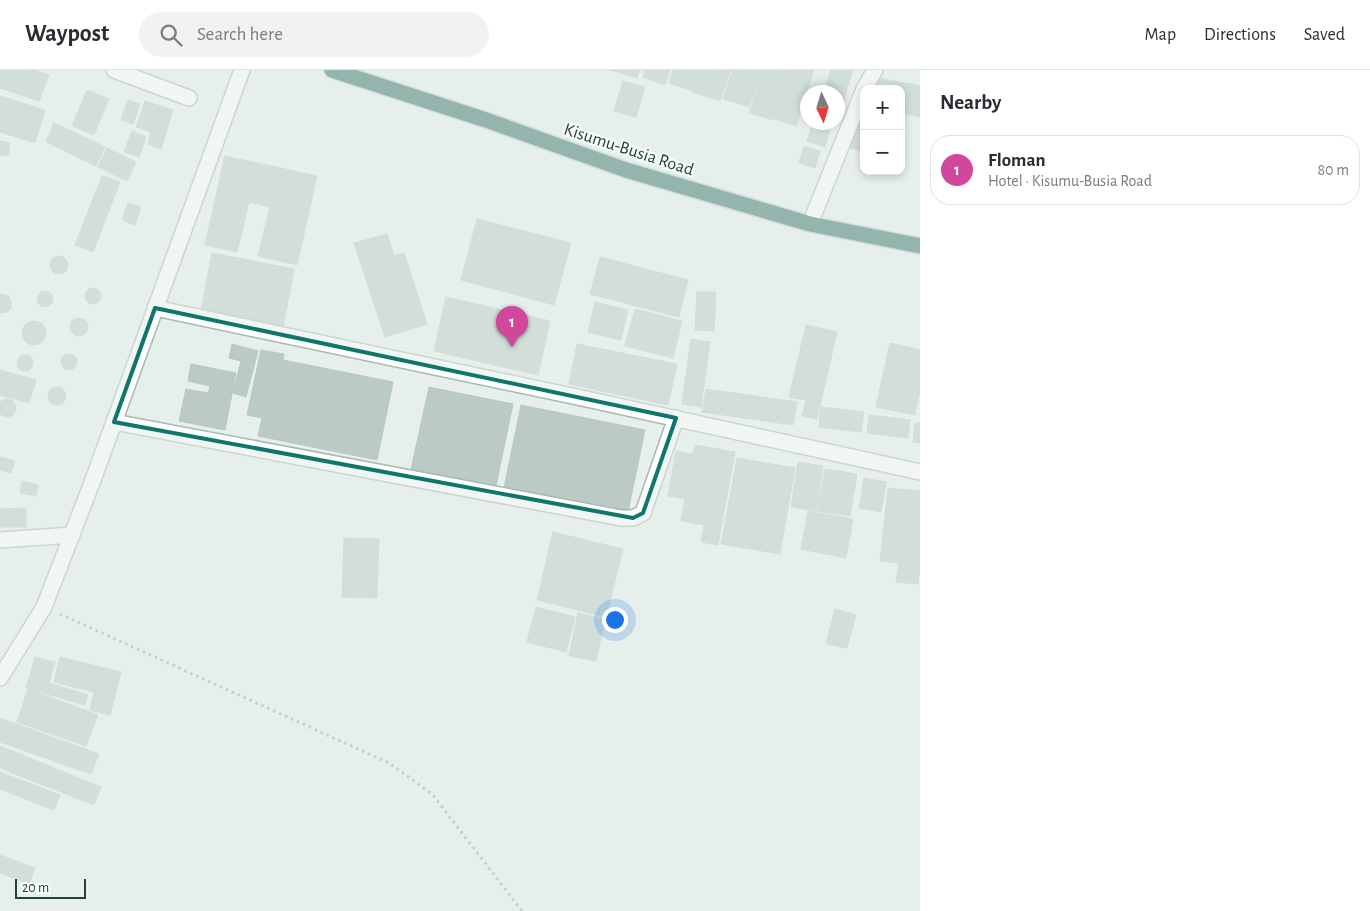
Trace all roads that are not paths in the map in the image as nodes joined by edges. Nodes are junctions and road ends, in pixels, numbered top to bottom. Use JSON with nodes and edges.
{"nodes":[{"id":1,"x":114,"y":70,"type":"edge"},
{"id":2,"x":242,"y":70,"type":"edge"},
{"id":3,"x":874,"y":70,"type":"edge"},
{"id":4,"x":337,"y":71,"type":"edge"},
{"id":5,"x":866,"y":85,"type":"edge"},
{"id":6,"x":189,"y":98,"type":"dead end"},
{"id":7,"x":860,"y":99,"type":"edge"},
{"id":8,"x":810,"y":224,"type":"junction"},
{"id":9,"x":920,"y":246,"type":"edge"},
{"id":10,"x":155,"y":308,"type":"junction"},
{"id":11,"x":676,"y":418,"type":"junction"},
{"id":12,"x":114,"y":422,"type":"junction"},
{"id":13,"x":920,"y":472,"type":"edge"},
{"id":14,"x":72,"y":535,"type":"junction"},
{"id":15,"x":0,"y":540,"type":"edge"},
{"id":16,"x":0,"y":678,"type":"edge"}],
"edges":[{"from":1,"to":6,"type":"street"},
{"from":2,"to":10,"type":"street"},
{"from":3,"to":5,"type":"street"},
{"from":4,"to":8,"type":"highway","name":"Kisumu-Busia Road"},
{"from":7,"to":8,"type":"street"},
{"from":8,"to":9,"type":"highway","name":"Kisumu-Busia Road"},
{"from":10,"to":11,"type":"street"},
{"from":10,"to":12,"type":"street"},
{"from":11,"to":12,"type":"street"},
{"from":11,"to":13,"type":"street"},
{"from":12,"to":14,"type":"street"},
{"from":14,"to":15,"type":"street"},
{"from":14,"to":16,"type":"street"}]}
